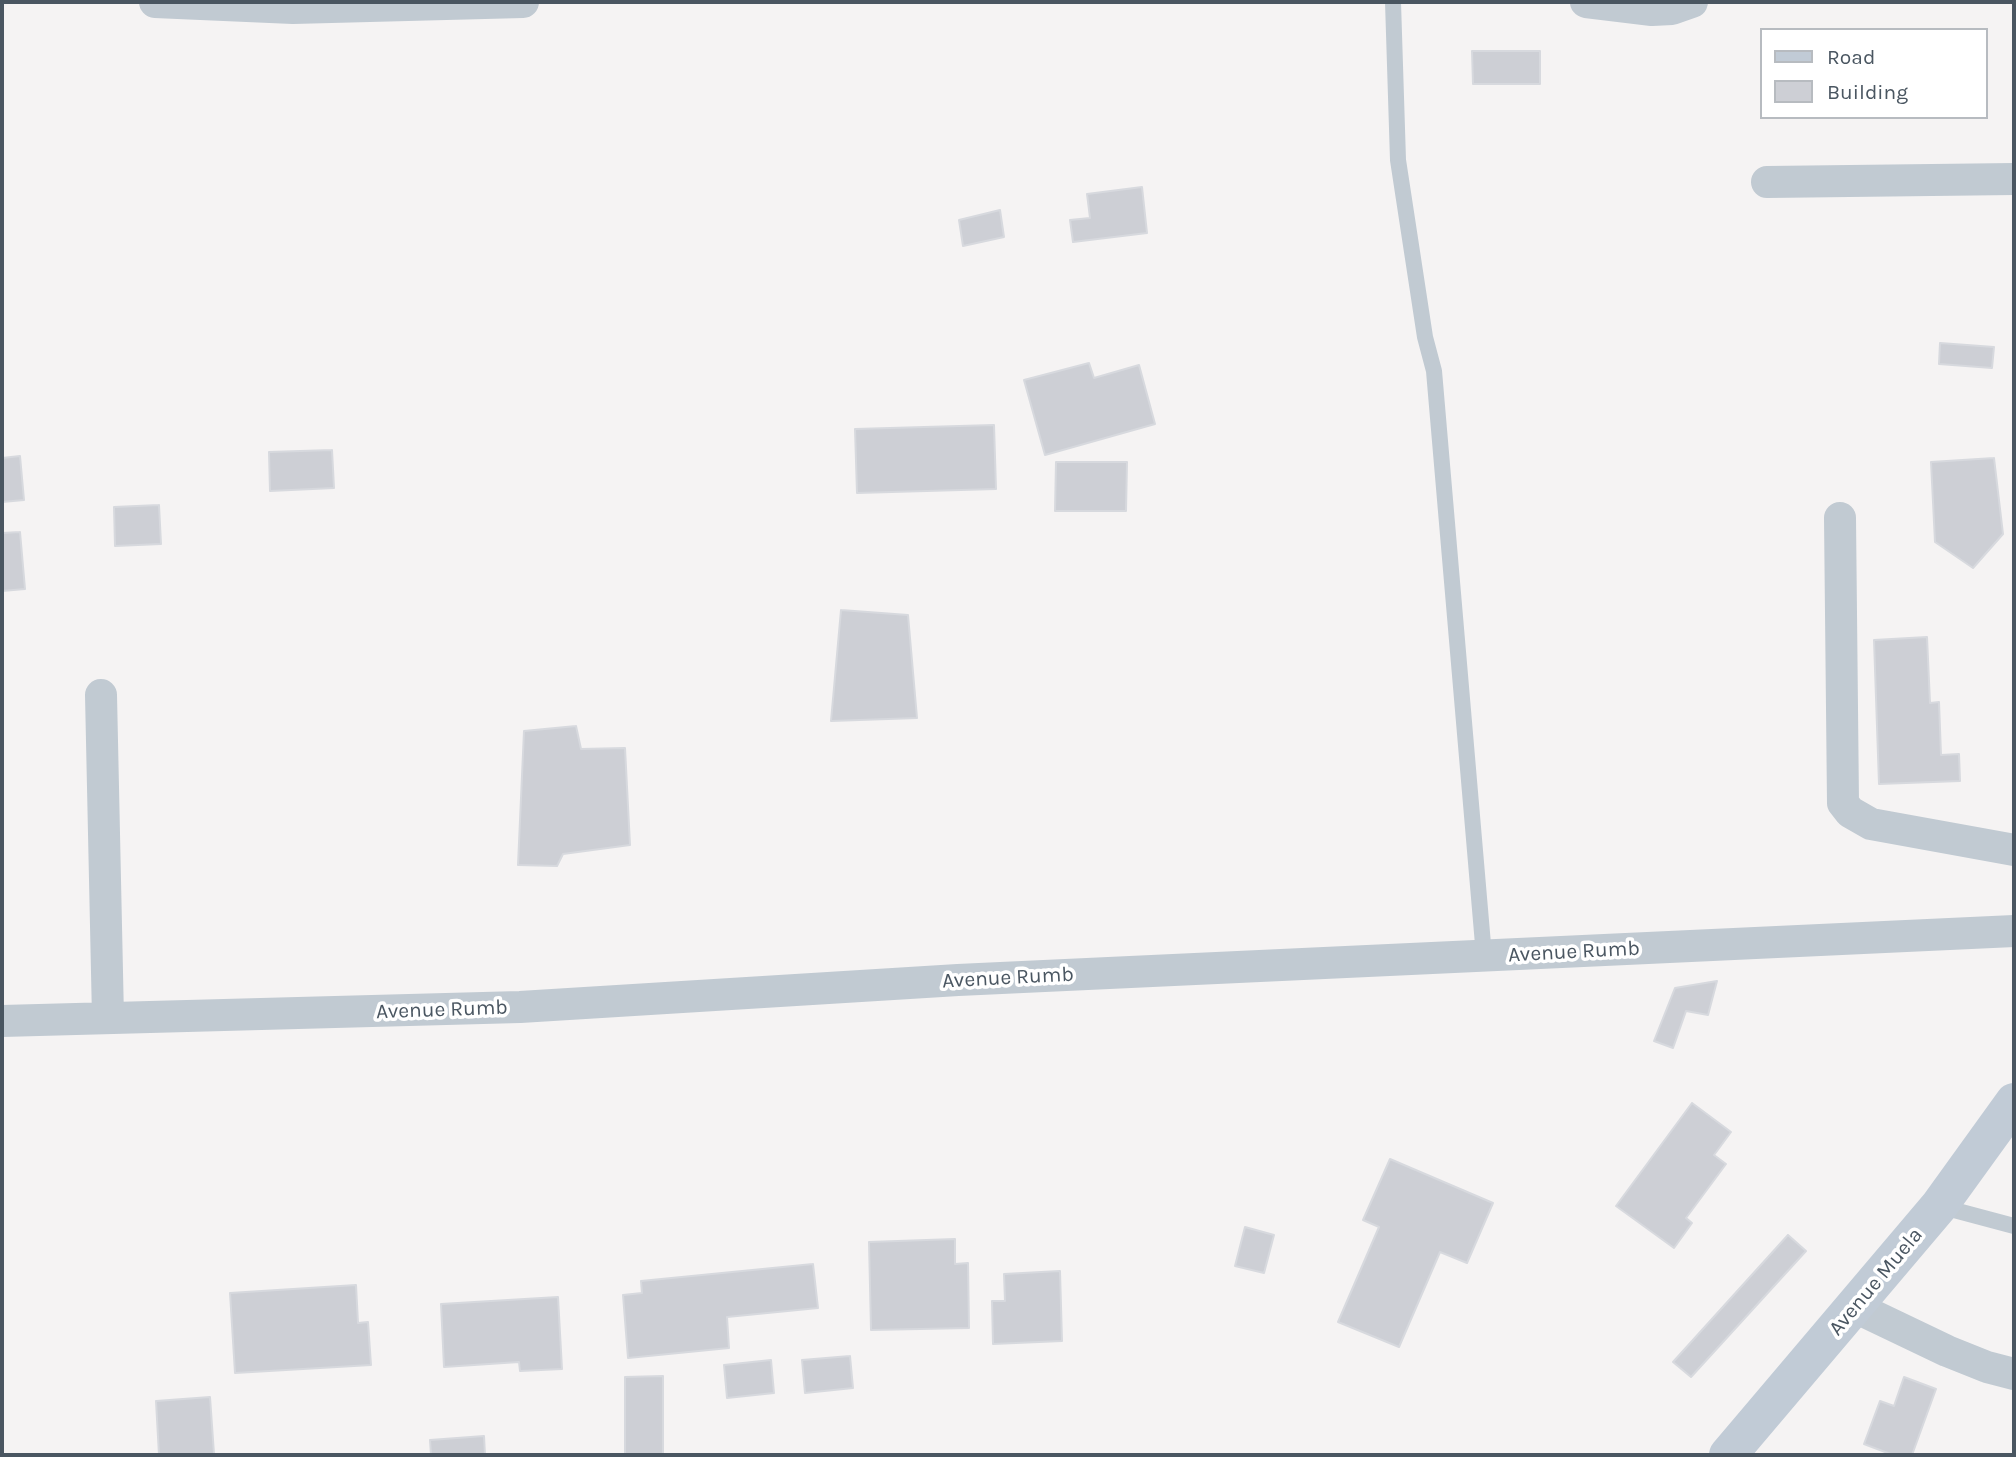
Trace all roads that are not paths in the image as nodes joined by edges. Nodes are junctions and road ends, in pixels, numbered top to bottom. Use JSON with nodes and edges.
{"nodes":[{"id":1,"x":155,"y":2,"type":"edge"},
{"id":2,"x":509,"y":2,"type":"edge"},
{"id":3,"x":523,"y":2,"type":"edge"},
{"id":4,"x":1393,"y":2,"type":"edge"},
{"id":5,"x":1586,"y":2,"type":"edge"},
{"id":6,"x":1692,"y":2,"type":"edge"},
{"id":7,"x":2014,"y":179,"type":"edge"},
{"id":8,"x":1767,"y":181,"type":"dead end"},
{"id":9,"x":1840,"y":518,"type":"dead end"},
{"id":10,"x":101,"y":695,"type":"dead end"},
{"id":11,"x":2014,"y":850,"type":"edge"},
{"id":12,"x":2014,"y":931,"type":"edge"},
{"id":13,"x":1484,"y":956,"type":"junction"},
{"id":14,"x":108,"y":1018,"type":"junction"},
{"id":15,"x":2,"y":1021,"type":"edge"},
{"id":16,"x":2014,"y":1102,"type":"edge"},
{"id":17,"x":1939,"y":1206,"type":"junction"},
{"id":18,"x":2014,"y":1226,"type":"edge"},
{"id":19,"x":1855,"y":1307,"type":"junction"},
{"id":20,"x":2014,"y":1374,"type":"edge"},
{"id":21,"x":1728,"y":1455,"type":"edge"}],
"edges":[{"from":1,"to":2,"type":"street"},
{"from":2,"to":3,"type":"street"},
{"from":4,"to":13,"type":"lane"},
{"from":5,"to":6,"type":"street"},
{"from":7,"to":8,"type":"street"},
{"from":9,"to":11,"type":"street"},
{"from":10,"to":14,"type":"street"},
{"from":12,"to":13,"type":"street","name":"Avenue Rumb"},
{"from":13,"to":14,"type":"street","name":"Avenue Rumb"},
{"from":14,"to":15,"type":"street","name":"Avenue Rumb"},
{"from":16,"to":17,"type":"street","name":"Avenue Muela"},
{"from":17,"to":18,"type":"lane"},
{"from":17,"to":19,"type":"street","name":"Avenue Muela"},
{"from":19,"to":20,"type":"street"},
{"from":19,"to":21,"type":"street","name":"Avenue Muela"}]}
